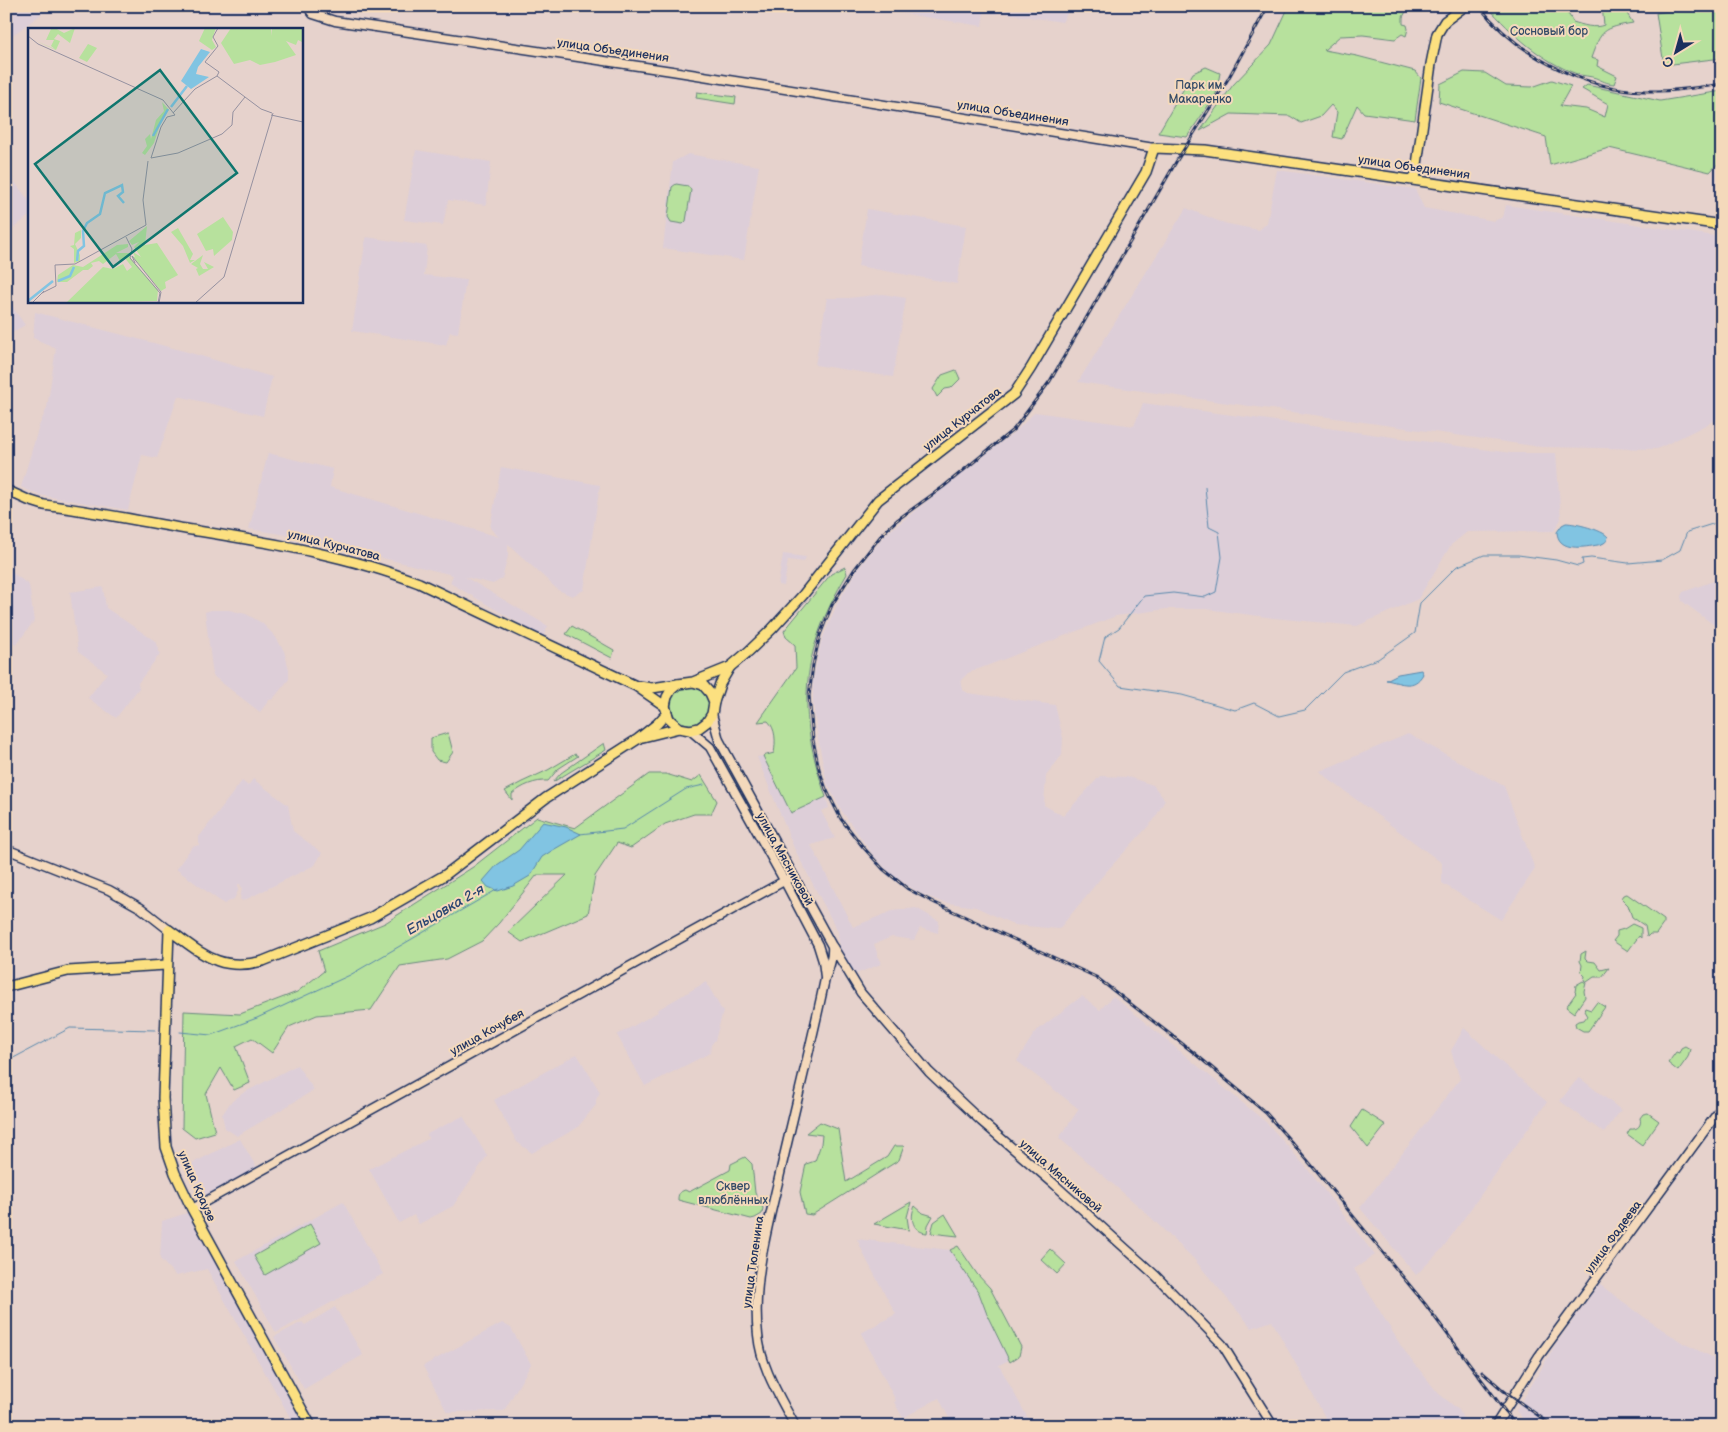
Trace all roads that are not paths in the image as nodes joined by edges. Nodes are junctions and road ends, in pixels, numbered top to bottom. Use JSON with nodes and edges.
{"nodes":[{"id":1,"x":307,"y":6,"type":"edge"},
{"id":2,"x":1465,"y":6,"type":"edge"},
{"id":3,"x":1154,"y":148,"type":"junction"},
{"id":4,"x":1414,"y":179,"type":"junction"},
{"id":5,"x":1722,"y":225,"type":"edge"},
{"id":6,"x":6,"y":490,"type":"edge"},
{"id":7,"x":730,"y":667,"type":"junction"},
{"id":8,"x":693,"y":682,"type":"junction"},
{"id":9,"x":678,"y":684,"type":"junction"},
{"id":10,"x":636,"y":686,"type":"junction"},
{"id":11,"x":714,"y":702,"type":"junction"},
{"id":12,"x":666,"y":709,"type":"junction"},
{"id":13,"x":712,"y":714,"type":"junction"},
{"id":14,"x":679,"y":728,"type":"junction"},
{"id":15,"x":690,"y":730,"type":"junction"},
{"id":16,"x":638,"y":739,"type":"junction"},
{"id":17,"x":6,"y":849,"type":"edge"},
{"id":18,"x":793,"y":876,"type":"junction"},
{"id":19,"x":784,"y":880,"type":"junction"},
{"id":20,"x":169,"y":930,"type":"junction"},
{"id":21,"x":832,"y":946,"type":"junction"},
{"id":22,"x":166,"y":965,"type":"junction"},
{"id":23,"x":825,"y":979,"type":"junction"},
{"id":24,"x":6,"y":987,"type":"edge"},
{"id":25,"x":1722,"y":1107,"type":"edge"},
{"id":26,"x":192,"y":1209,"type":"junction"},
{"id":27,"x":311,"y":1426,"type":"edge"},
{"id":28,"x":795,"y":1426,"type":"edge"},
{"id":29,"x":1273,"y":1426,"type":"edge"},
{"id":30,"x":1495,"y":1426,"type":"edge"}],
"edges":[{"from":1,"to":3,"type":"street","name":"улица Объединения"},
{"from":2,"to":4,"type":"main road"},
{"from":3,"to":4,"type":"main road","name":"улица Объединения"},
{"from":3,"to":7,"type":"main road","name":"улица Курчатова"},
{"from":4,"to":5,"type":"main road","name":"улица Объединения"},
{"from":6,"to":10,"type":"main road","name":"улица Курчатова"},
{"from":7,"to":8,"type":"main road","name":"улица Курчатова"},
{"from":7,"to":11,"type":"main road","name":"улица Курчатова"},
{"from":8,"to":9,"type":"main road"},
{"from":8,"to":11,"type":"main road"},
{"from":9,"to":10,"type":"main road"},
{"from":9,"to":12,"type":"main road"},
{"from":10,"to":12,"type":"main road"},
{"from":11,"to":13,"type":"main road"},
{"from":12,"to":14,"type":"main road"},
{"from":12,"to":16,"type":"main road"},
{"from":13,"to":15,"type":"main road"},
{"from":13,"to":18,"type":"street","name":"улица Мясниковой"},
{"from":14,"to":15,"type":"main road"},
{"from":14,"to":16,"type":"main road"},
{"from":15,"to":19,"type":"street","name":"улица Мясниковой"},
{"from":16,"to":20,"type":"main road"},
{"from":17,"to":20,"type":"street"},
{"from":18,"to":19,"type":"street","name":"улица Кочубея"},
{"from":18,"to":21,"type":"street","name":"улица Мясниковой"},
{"from":19,"to":23,"type":"street","name":"улица Мясниковой"},
{"from":19,"to":26,"type":"street","name":"улица Кочубея"},
{"from":20,"to":22,"type":"main road","name":"улица Краузе"},
{"from":21,"to":23,"type":"street"},
{"from":21,"to":29,"type":"street","name":"улица Мясниковой"},
{"from":22,"to":24,"type":"main road"},
{"from":22,"to":26,"type":"main road","name":"улица Краузе"},
{"from":23,"to":28,"type":"street","name":"улица Тюленина"},
{"from":25,"to":30,"type":"street","name":"улица Фадеева"},
{"from":26,"to":27,"type":"main road","name":"улица Краузе"}]}
